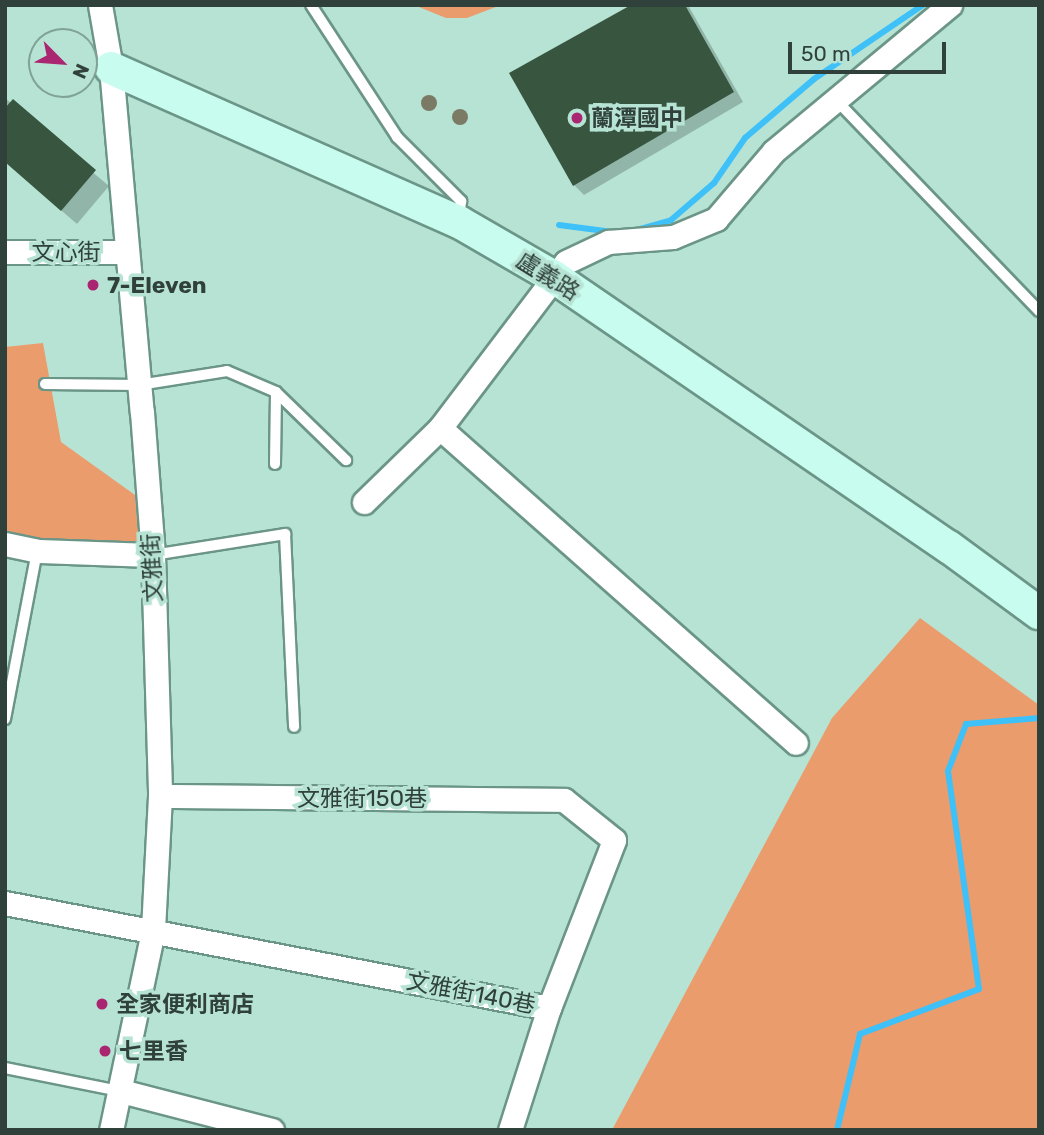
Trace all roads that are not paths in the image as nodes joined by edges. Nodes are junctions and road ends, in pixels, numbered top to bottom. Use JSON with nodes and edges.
{"nodes":[{"id":1,"x":100,"y":5,"type":"edge"},
{"id":2,"x":311,"y":5,"type":"edge"},
{"id":3,"x":950,"y":5,"type":"edge"},
{"id":4,"x":111,"y":68,"type":"junction"},
{"id":5,"x":836,"y":100,"type":"junction"},
{"id":6,"x":458,"y":222,"type":"junction"},
{"id":7,"x":127,"y":252,"type":"junction"},
{"id":8,"x":5,"y":253,"type":"edge"},
{"id":9,"x":554,"y":277,"type":"junction"},
{"id":10,"x":1039,"y":311,"type":"edge"},
{"id":11,"x":46,"y":384,"type":"dead end"},
{"id":12,"x":139,"y":385,"type":"junction"},
{"id":13,"x":276,"y":392,"type":"junction"},
{"id":14,"x":440,"y":428,"type":"junction"},
{"id":15,"x":346,"y":460,"type":"dead end"},
{"id":16,"x":275,"y":464,"type":"dead end"},
{"id":17,"x":364,"y":502,"type":"dead end"},
{"id":18,"x":5,"y":544,"type":"edge"},
{"id":19,"x":37,"y":551,"type":"junction"},
{"id":20,"x":153,"y":555,"type":"junction"},
{"id":21,"x":1039,"y":613,"type":"edge"},
{"id":22,"x":5,"y":719,"type":"edge"},
{"id":23,"x":294,"y":727,"type":"dead end"},
{"id":24,"x":796,"y":743,"type":"dead end"},
{"id":25,"x":160,"y":796,"type":"junction"},
{"id":26,"x":564,"y":800,"type":"joint"},
{"id":27,"x":5,"y":902,"type":"edge"},
{"id":28,"x":153,"y":932,"type":"junction"},
{"id":29,"x":549,"y":1008,"type":"junction"},
{"id":30,"x":5,"y":1068,"type":"edge"},
{"id":31,"x":121,"y":1091,"type":"junction"},
{"id":32,"x":111,"y":1130,"type":"edge"},
{"id":33,"x":272,"y":1130,"type":"edge"},
{"id":34,"x":510,"y":1130,"type":"edge"}],
"edges":[{"from":1,"to":4,"type":"street","name":"文雅街"},
{"from":2,"to":6,"type":"lane"},
{"from":3,"to":5,"type":"street"},
{"from":4,"to":6,"type":"street","name":"盧義路"},
{"from":4,"to":7,"type":"street","name":"文雅街"},
{"from":5,"to":9,"type":"street"},
{"from":5,"to":10,"type":"lane"},
{"from":6,"to":9,"type":"street","name":"盧義路"},
{"from":7,"to":8,"type":"street","name":"文心街"},
{"from":7,"to":12,"type":"street","name":"文雅街"},
{"from":9,"to":14,"type":"street"},
{"from":9,"to":21,"type":"street","name":"盧義路"},
{"from":11,"to":12,"type":"lane"},
{"from":12,"to":13,"type":"lane"},
{"from":12,"to":20,"type":"street","name":"文雅街"},
{"from":13,"to":15,"type":"lane"},
{"from":13,"to":16,"type":"lane"},
{"from":14,"to":17,"type":"street"},
{"from":14,"to":24,"type":"street"},
{"from":18,"to":19,"type":"street"},
{"from":19,"to":20,"type":"street"},
{"from":19,"to":22,"type":"lane"},
{"from":20,"to":23,"type":"lane"},
{"from":20,"to":25,"type":"street","name":"文雅街"},
{"from":25,"to":26,"type":"street","name":"文雅街150巷"},
{"from":25,"to":28,"type":"street","name":"文雅街"},
{"from":26,"to":29,"type":"street","name":"文雅街140巷"},
{"from":27,"to":28,"type":"street","name":"文雅街140巷"},
{"from":28,"to":29,"type":"street","name":"文雅街140巷"},
{"from":28,"to":31,"type":"street","name":"文雅街"},
{"from":29,"to":34,"type":"street"},
{"from":30,"to":31,"type":"lane"},
{"from":31,"to":32,"type":"street","name":"文雅街"},
{"from":31,"to":33,"type":"street"}]}
